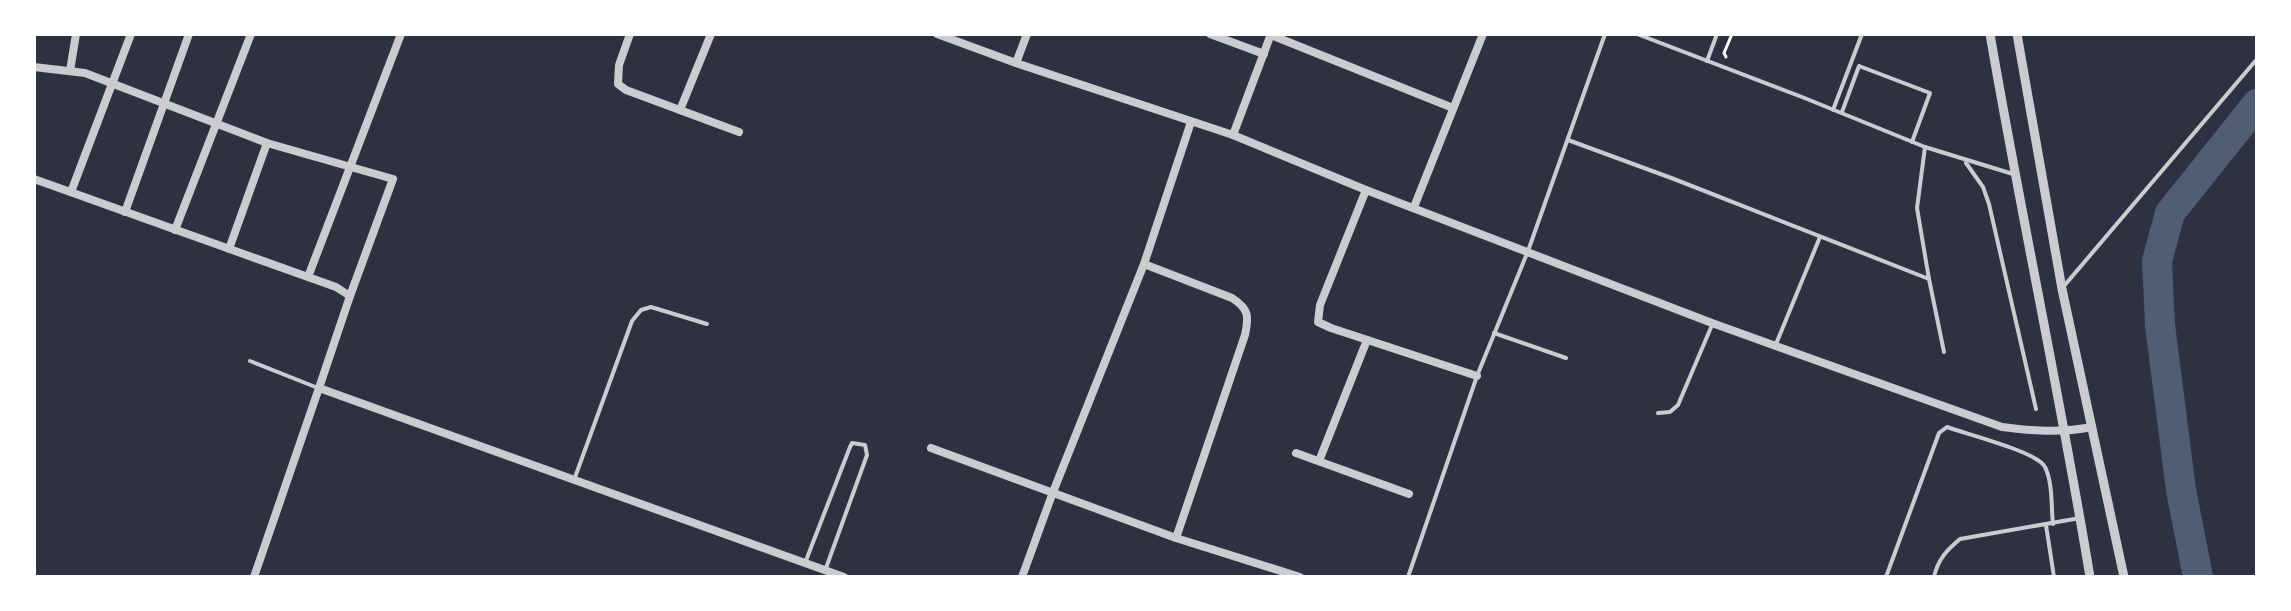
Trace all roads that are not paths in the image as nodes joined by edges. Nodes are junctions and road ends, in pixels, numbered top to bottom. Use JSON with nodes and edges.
{"nodes":[{"id":1,"x":76,"y":34,"type":"edge"},
{"id":2,"x":131,"y":34,"type":"edge"},
{"id":3,"x":189,"y":34,"type":"edge"},
{"id":4,"x":251,"y":34,"type":"edge"},
{"id":5,"x":401,"y":34,"type":"edge"},
{"id":6,"x":630,"y":34,"type":"edge"},
{"id":7,"x":711,"y":34,"type":"edge"},
{"id":8,"x":937,"y":34,"type":"edge"},
{"id":9,"x":1027,"y":34,"type":"edge"},
{"id":10,"x":1210,"y":34,"type":"edge"},
{"id":11,"x":1483,"y":34,"type":"edge"},
{"id":12,"x":1605,"y":34,"type":"edge"},
{"id":13,"x":1637,"y":34,"type":"edge"},
{"id":14,"x":1717,"y":34,"type":"edge"},
{"id":15,"x":1862,"y":34,"type":"edge"},
{"id":16,"x":1990,"y":34,"type":"edge"},
{"id":17,"x":2017,"y":34,"type":"edge"},
{"id":18,"x":1271,"y":35,"type":"edge"},
{"id":19,"x":1264,"y":54,"type":"junction"},
{"id":20,"x":2257,"y":59,"type":"edge"},
{"id":21,"x":1707,"y":61,"type":"junction"},
{"id":22,"x":1016,"y":63,"type":"junction"},
{"id":23,"x":1850,"y":64,"type":"junction"},
{"id":24,"x":1859,"y":66,"type":"junction"},
{"id":25,"x":34,"y":67,"type":"edge"},
{"id":26,"x":70,"y":71,"type":"junction"},
{"id":27,"x":112,"y":84,"type":"junction"},
{"id":28,"x":164,"y":104,"type":"junction"},
{"id":29,"x":1453,"y":108,"type":"junction"},
{"id":30,"x":680,"y":110,"type":"junction"},
{"id":31,"x":1833,"y":110,"type":"junction"},
{"id":32,"x":1842,"y":113,"type":"junction"},
{"id":33,"x":1191,"y":122,"type":"junction"},
{"id":34,"x":216,"y":124,"type":"junction"},
{"id":35,"x":739,"y":132,"type":"dead end"},
{"id":36,"x":1233,"y":135,"type":"junction"},
{"id":37,"x":1568,"y":140,"type":"junction"},
{"id":38,"x":1912,"y":142,"type":"junction"},
{"id":39,"x":267,"y":143,"type":"junction"},
{"id":40,"x":1925,"y":147,"type":"junction"},
{"id":41,"x":1965,"y":161,"type":"junction"},
{"id":42,"x":350,"y":165,"type":"junction"},
{"id":43,"x":2014,"y":174,"type":"junction"},
{"id":44,"x":34,"y":179,"type":"edge"},
{"id":45,"x":1366,"y":190,"type":"junction"},
{"id":46,"x":71,"y":192,"type":"junction"},
{"id":47,"x":1414,"y":207,"type":"junction"},
{"id":48,"x":125,"y":212,"type":"junction"},
{"id":49,"x":175,"y":230,"type":"junction"},
{"id":50,"x":1821,"y":237,"type":"junction"},
{"id":51,"x":229,"y":249,"type":"junction"},
{"id":52,"x":1528,"y":251,"type":"junction"},
{"id":53,"x":1144,"y":264,"type":"junction"},
{"id":54,"x":308,"y":277,"type":"junction"},
{"id":55,"x":1929,"y":279,"type":"junction"},
{"id":56,"x":2062,"y":289,"type":"junction"},
{"id":57,"x":350,"y":296,"type":"junction"},
{"id":58,"x":1712,"y":323,"type":"junction"},
{"id":59,"x":707,"y":324,"type":"dead end"},
{"id":60,"x":1494,"y":333,"type":"junction"},
{"id":61,"x":1367,"y":340,"type":"junction"},
{"id":62,"x":1775,"y":346,"type":"junction"},
{"id":63,"x":1944,"y":352,"type":"dead end"},
{"id":64,"x":1566,"y":358,"type":"dead end"},
{"id":65,"x":250,"y":361,"type":"dead end"},
{"id":66,"x":1477,"y":376,"type":"junction"},
{"id":67,"x":319,"y":388,"type":"junction"},
{"id":68,"x":2036,"y":409,"type":"dead end"},
{"id":69,"x":1658,"y":413,"type":"dead end"},
{"id":70,"x":2092,"y":427,"type":"junction"},
{"id":71,"x":2066,"y":432,"type":"junction"},
{"id":72,"x":931,"y":448,"type":"dead end"},
{"id":73,"x":1296,"y":453,"type":"dead end"},
{"id":74,"x":1319,"y":461,"type":"junction"},
{"id":75,"x":574,"y":480,"type":"junction"},
{"id":76,"x":1053,"y":492,"type":"junction"},
{"id":77,"x":1409,"y":494,"type":"dead end"},
{"id":78,"x":2080,"y":518,"type":"junction"},
{"id":79,"x":2053,"y":524,"type":"junction"},
{"id":80,"x":2046,"y":525,"type":"junction"},
{"id":81,"x":1176,"y":538,"type":"junction"},
{"id":82,"x":809,"y":564,"type":"junction"},
{"id":83,"x":825,"y":571,"type":"junction"},
{"id":84,"x":254,"y":577,"type":"edge"},
{"id":85,"x":808,"y":577,"type":"edge"},
{"id":86,"x":844,"y":577,"type":"edge"},
{"id":87,"x":1022,"y":577,"type":"edge"},
{"id":88,"x":1300,"y":577,"type":"edge"},
{"id":89,"x":1408,"y":577,"type":"edge"},
{"id":90,"x":1886,"y":577,"type":"edge"},
{"id":91,"x":1934,"y":577,"type":"edge"},
{"id":92,"x":2054,"y":577,"type":"edge"},
{"id":93,"x":2090,"y":577,"type":"edge"},
{"id":94,"x":2124,"y":577,"type":"edge"}],
"edges":[{"from":1,"to":26,"type":"street"},
{"from":2,"to":27,"type":"street"},
{"from":3,"to":28,"type":"street"},
{"from":4,"to":34,"type":"street"},
{"from":5,"to":42,"type":"street"},
{"from":6,"to":30,"type":"street"},
{"from":7,"to":30,"type":"street"},
{"from":8,"to":22,"type":"street"},
{"from":9,"to":22,"type":"street"},
{"from":10,"to":19,"type":"street"},
{"from":11,"to":29,"type":"street"},
{"from":12,"to":37,"type":"lane"},
{"from":13,"to":21,"type":"lane"},
{"from":14,"to":21,"type":"lane"},
{"from":15,"to":23,"type":"lane"},
{"from":16,"to":43,"type":"street"},
{"from":17,"to":56,"type":"street"},
{"from":18,"to":19,"type":"street"},
{"from":18,"to":29,"type":"street"},
{"from":19,"to":36,"type":"street"},
{"from":20,"to":56,"type":"lane"},
{"from":21,"to":31,"type":"lane"},
{"from":22,"to":33,"type":"street"},
{"from":23,"to":24,"type":"lane"},
{"from":23,"to":31,"type":"lane"},
{"from":24,"to":32,"type":"lane"},
{"from":24,"to":38,"type":"lane"},
{"from":25,"to":26,"type":"street"},
{"from":26,"to":27,"type":"street"},
{"from":27,"to":28,"type":"street"},
{"from":27,"to":46,"type":"street"},
{"from":28,"to":34,"type":"street"},
{"from":28,"to":48,"type":"street"},
{"from":29,"to":47,"type":"street"},
{"from":30,"to":35,"type":"street"},
{"from":31,"to":32,"type":"lane"},
{"from":32,"to":38,"type":"lane"},
{"from":33,"to":36,"type":"street"},
{"from":33,"to":53,"type":"street"},
{"from":34,"to":39,"type":"street"},
{"from":34,"to":49,"type":"street"},
{"from":36,"to":45,"type":"street"},
{"from":37,"to":50,"type":"lane"},
{"from":37,"to":52,"type":"lane"},
{"from":38,"to":40,"type":"lane"},
{"from":39,"to":42,"type":"street"},
{"from":39,"to":51,"type":"street"},
{"from":40,"to":41,"type":"lane"},
{"from":40,"to":55,"type":"lane"},
{"from":41,"to":43,"type":"lane"},
{"from":41,"to":68,"type":"lane"},
{"from":42,"to":54,"type":"street"},
{"from":42,"to":57,"type":"street"},
{"from":43,"to":71,"type":"street"},
{"from":44,"to":46,"type":"street"},
{"from":45,"to":47,"type":"street"},
{"from":45,"to":61,"type":"street"},
{"from":46,"to":48,"type":"street"},
{"from":47,"to":52,"type":"street"},
{"from":48,"to":49,"type":"street"},
{"from":49,"to":51,"type":"street"},
{"from":50,"to":55,"type":"lane"},
{"from":50,"to":62,"type":"lane"},
{"from":51,"to":54,"type":"street"},
{"from":52,"to":58,"type":"street"},
{"from":52,"to":60,"type":"lane"},
{"from":53,"to":76,"type":"street"},
{"from":53,"to":81,"type":"street"},
{"from":54,"to":57,"type":"street"},
{"from":55,"to":63,"type":"lane"},
{"from":56,"to":70,"type":"street"},
{"from":57,"to":67,"type":"street"},
{"from":58,"to":62,"type":"street"},
{"from":58,"to":69,"type":"lane"},
{"from":59,"to":75,"type":"lane"},
{"from":60,"to":64,"type":"lane"},
{"from":60,"to":66,"type":"lane"},
{"from":61,"to":66,"type":"street"},
{"from":61,"to":74,"type":"street"},
{"from":62,"to":71,"type":"street"},
{"from":65,"to":67,"type":"lane"},
{"from":66,"to":89,"type":"lane"},
{"from":67,"to":75,"type":"street"},
{"from":67,"to":84,"type":"street"},
{"from":70,"to":71,"type":"street"},
{"from":70,"to":94,"type":"street"},
{"from":71,"to":78,"type":"street"},
{"from":72,"to":76,"type":"street"},
{"from":73,"to":74,"type":"street"},
{"from":74,"to":77,"type":"street"},
{"from":75,"to":82,"type":"street"},
{"from":76,"to":81,"type":"street"},
{"from":76,"to":87,"type":"street"},
{"from":78,"to":79,"type":"lane"},
{"from":78,"to":93,"type":"street"},
{"from":79,"to":80,"type":"lane"},
{"from":79,"to":90,"type":"lane"},
{"from":80,"to":91,"type":"lane"},
{"from":80,"to":92,"type":"lane"},
{"from":81,"to":88,"type":"street"},
{"from":82,"to":83,"type":"street"},
{"from":82,"to":83,"type":"lane"},
{"from":82,"to":85,"type":"street"},
{"from":83,"to":86,"type":"street"}]}
